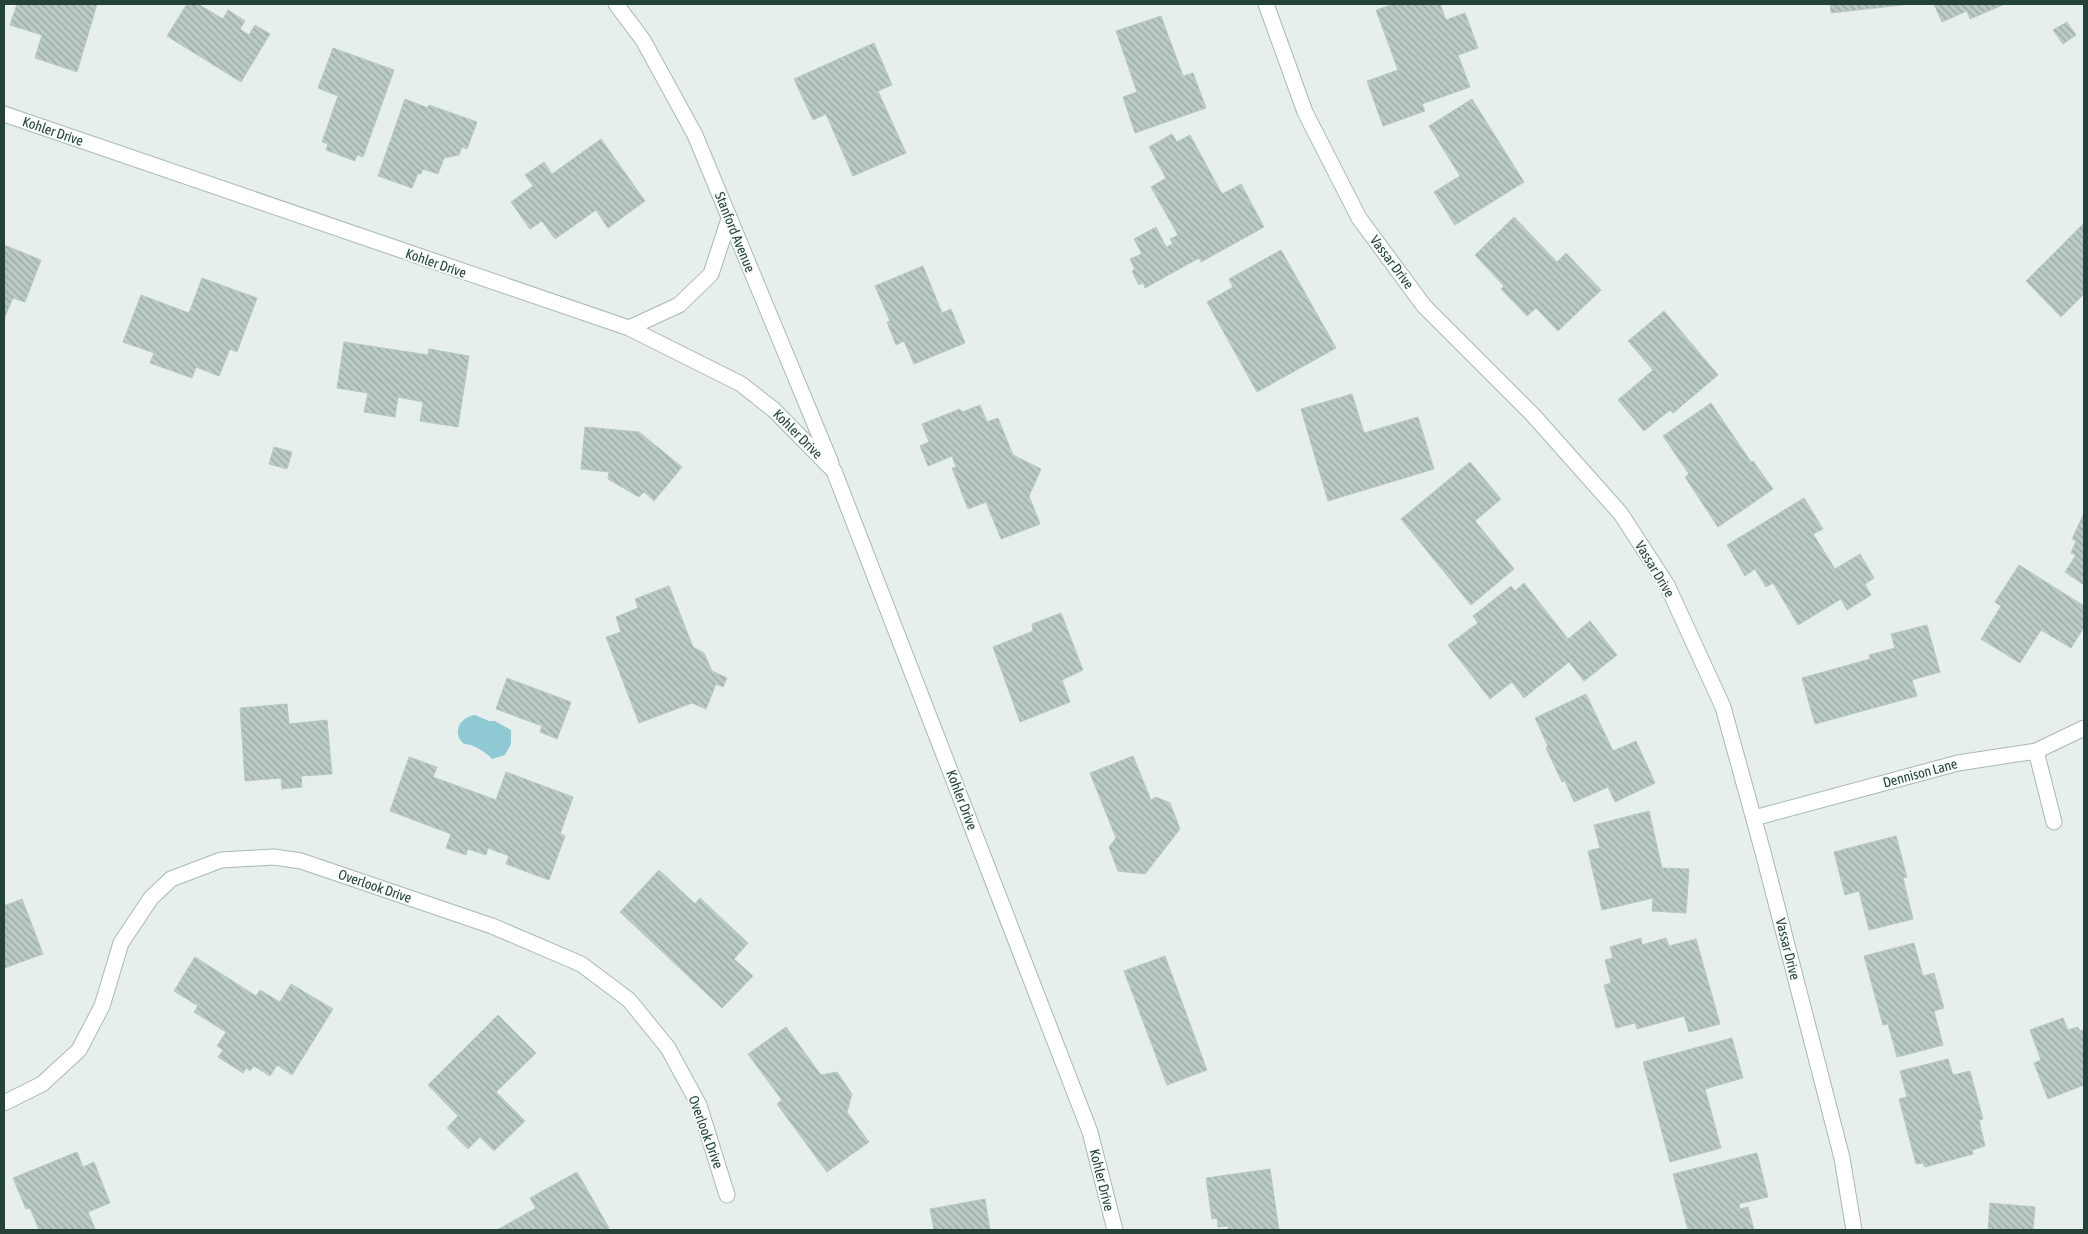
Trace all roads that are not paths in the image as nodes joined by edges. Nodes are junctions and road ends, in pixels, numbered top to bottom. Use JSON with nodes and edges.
{"nodes":[{"id":1,"x":616,"y":4,"type":"edge"},
{"id":2,"x":1266,"y":4,"type":"edge"},
{"id":3,"x":4,"y":114,"type":"edge"},
{"id":4,"x":729,"y":219,"type":"junction"},
{"id":5,"x":629,"y":328,"type":"junction"},
{"id":6,"x":834,"y":471,"type":"junction"},
{"id":7,"x":2084,"y":728,"type":"edge"},
{"id":8,"x":2036,"y":751,"type":"junction"},
{"id":9,"x":1754,"y":818,"type":"junction"},
{"id":10,"x":2054,"y":822,"type":"dead end"},
{"id":11,"x":4,"y":1103,"type":"edge"},
{"id":12,"x":727,"y":1195,"type":"dead end"},
{"id":13,"x":1115,"y":1230,"type":"edge"},
{"id":14,"x":1854,"y":1230,"type":"edge"}],
"edges":[{"from":1,"to":4,"type":"street","name":"Stanford Avenue"},
{"from":2,"to":9,"type":"street","name":"Vassar Drive"},
{"from":3,"to":5,"type":"street","name":"Kohler Drive"},
{"from":4,"to":5,"type":"street"},
{"from":4,"to":6,"type":"street","name":"Stanford Avenue"},
{"from":5,"to":6,"type":"street","name":"Kohler Drive"},
{"from":6,"to":13,"type":"street","name":"Kohler Drive"},
{"from":7,"to":8,"type":"street","name":"Dennison Lane"},
{"from":8,"to":9,"type":"street","name":"Dennison Lane"},
{"from":8,"to":10,"type":"street"},
{"from":9,"to":14,"type":"street","name":"Vassar Drive"},
{"from":11,"to":12,"type":"street","name":"Overlook Drive"}]}
